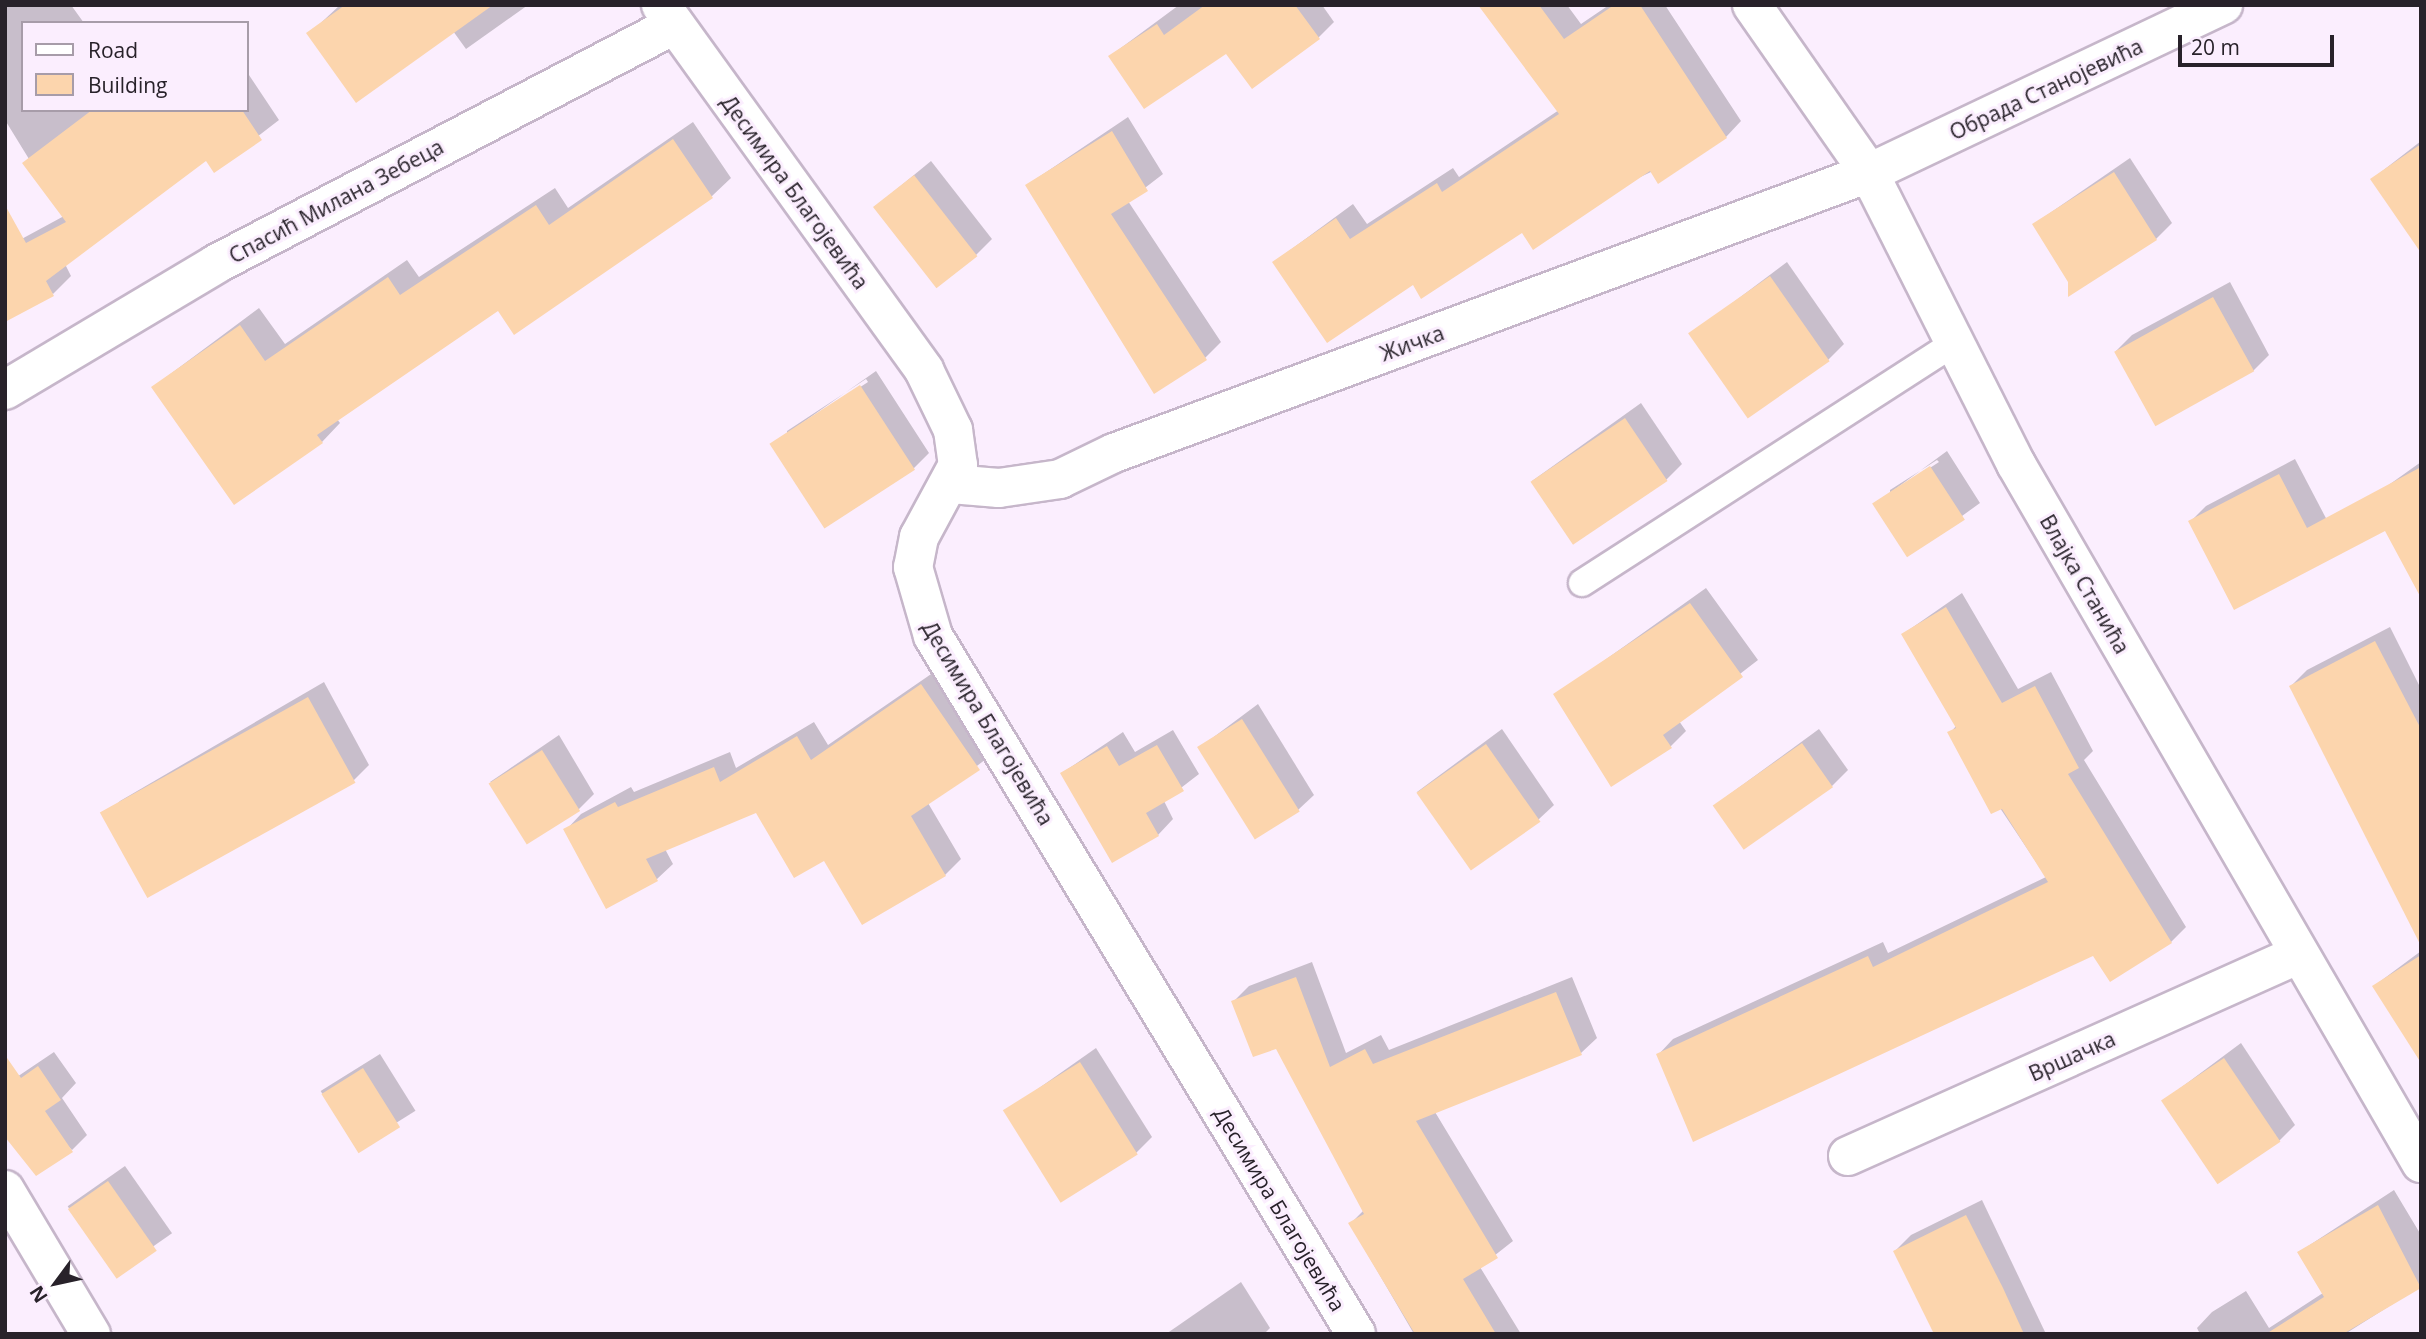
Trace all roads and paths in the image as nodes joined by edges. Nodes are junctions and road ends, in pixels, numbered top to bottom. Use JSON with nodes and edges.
{"nodes":[{"id":1,"x":1752,"y":5,"type":"edge"},
{"id":2,"x":2223,"y":5,"type":"edge"},
{"id":3,"x":668,"y":15,"type":"edge"},
{"id":4,"x":1869,"y":173,"type":"junction"},
{"id":5,"x":1955,"y":343,"type":"junction"},
{"id":6,"x":5,"y":390,"type":"edge"},
{"id":7,"x":951,"y":484,"type":"junction"},
{"id":8,"x":1583,"y":583,"type":"dead end"},
{"id":9,"x":2296,"y":956,"type":"junction"},
{"id":10,"x":1848,"y":1156,"type":"dead end"},
{"id":11,"x":2421,"y":1163,"type":"edge"},
{"id":12,"x":5,"y":1190,"type":"edge"},
{"id":13,"x":91,"y":1334,"type":"edge"},
{"id":14,"x":1356,"y":1334,"type":"edge"}],
"edges":[{"from":1,"to":4,"type":"street","name":"Влајка Станића"},
{"from":2,"to":4,"type":"street","name":"Обрада Станојевића"},
{"from":3,"to":6,"type":"street","name":"Спасић Милана Зебеца"},
{"from":3,"to":7,"type":"street","name":"Десимира Благојевића"},
{"from":4,"to":5,"type":"street","name":"Влајка Станића"},
{"from":4,"to":7,"type":"street","name":"Жичка"},
{"from":5,"to":8,"type":"lane"},
{"from":5,"to":9,"type":"street","name":"Влајка Станића"},
{"from":7,"to":14,"type":"street","name":"Десимира Благојевића"},
{"from":9,"to":10,"type":"street","name":"Вршачка"},
{"from":9,"to":11,"type":"street","name":"Влајка Станића"},
{"from":12,"to":13,"type":"street"}]}
